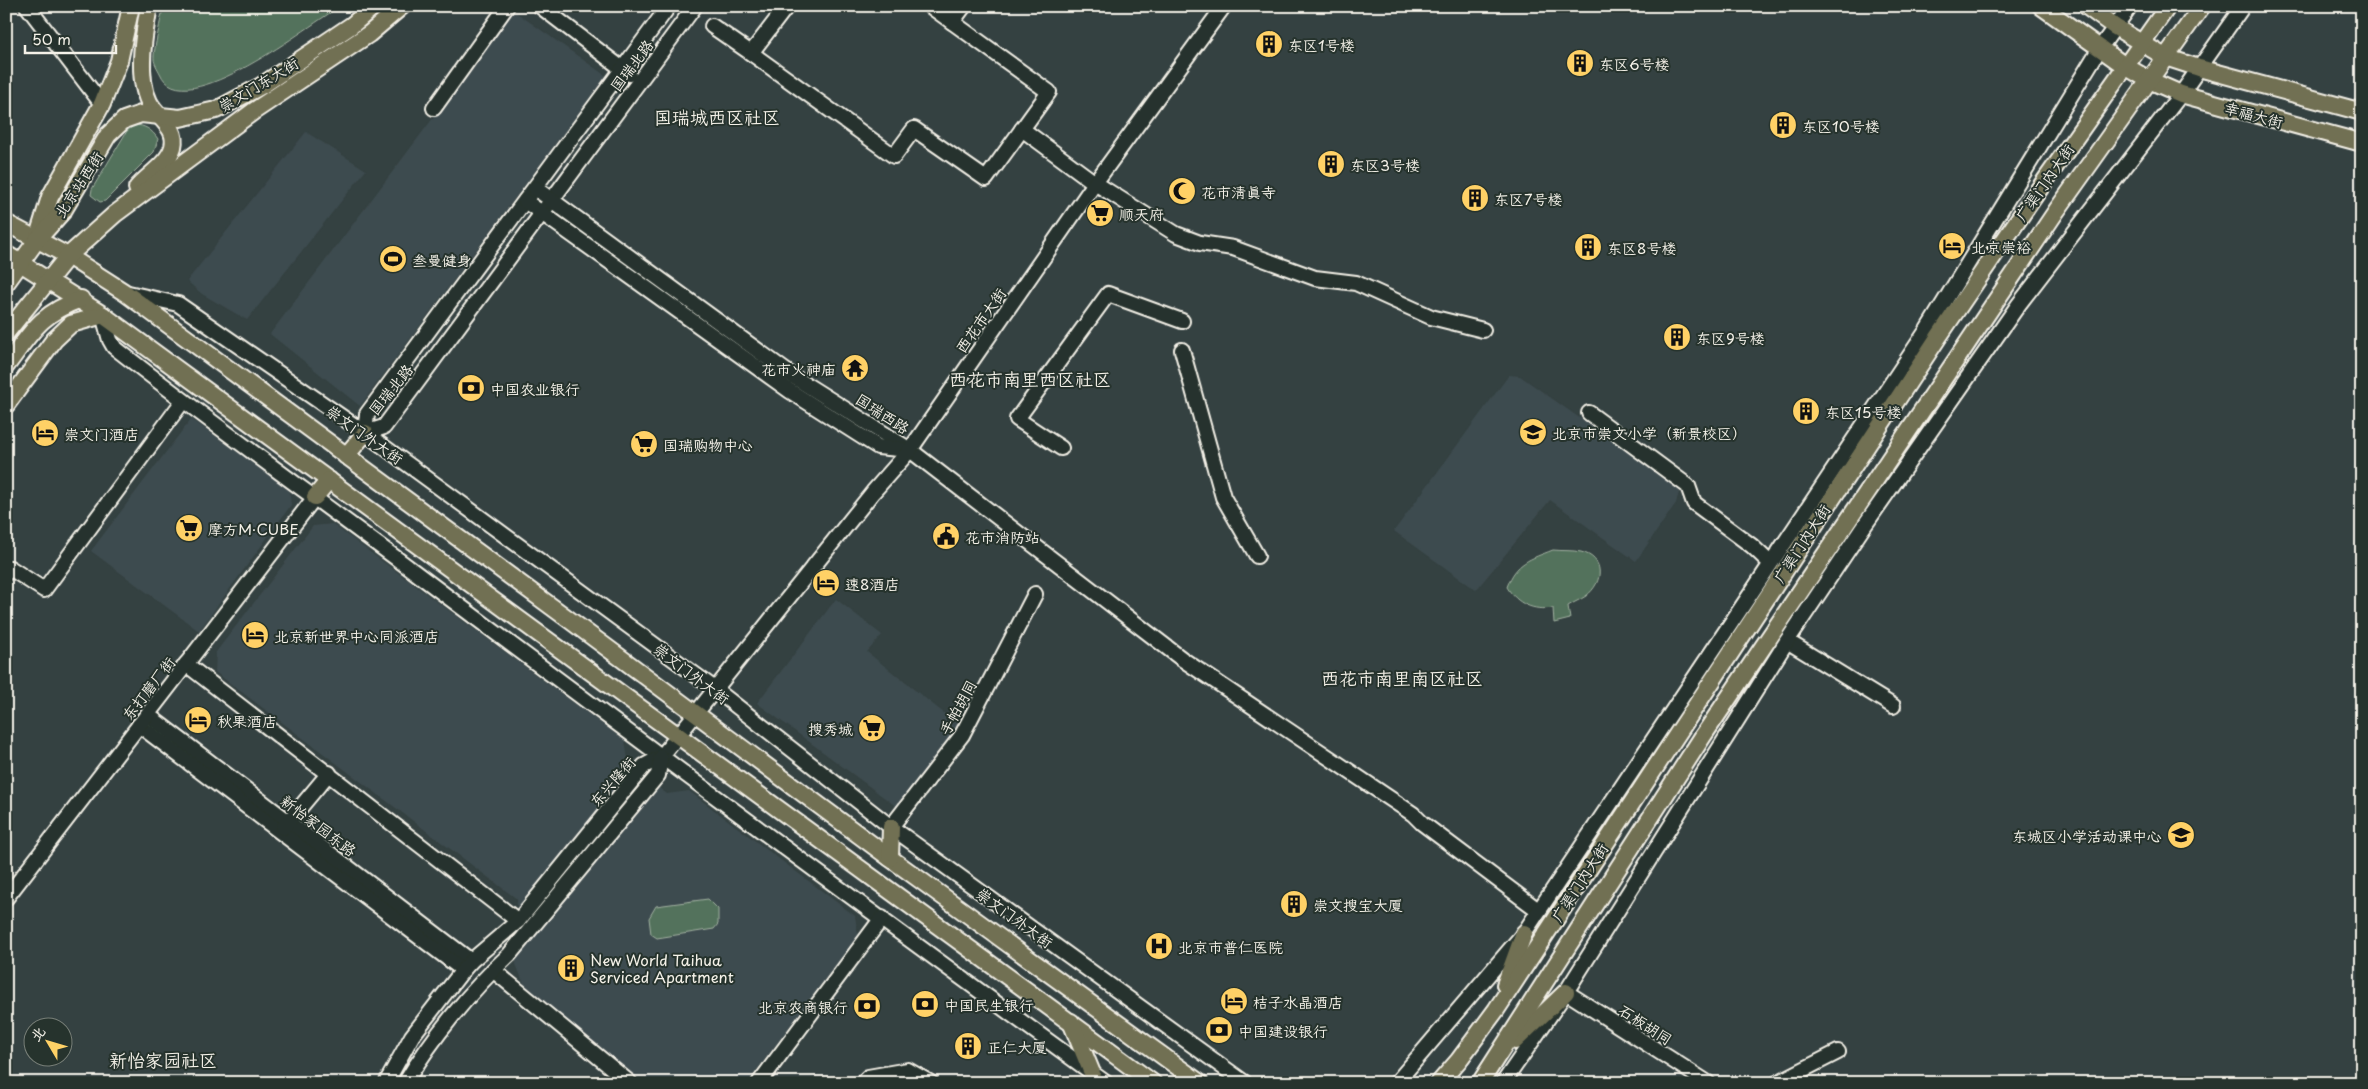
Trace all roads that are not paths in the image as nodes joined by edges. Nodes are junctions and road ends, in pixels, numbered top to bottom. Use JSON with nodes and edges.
{"nodes":[{"id":1,"x":26,"y":6,"type":"edge"},
{"id":2,"x":131,"y":6,"type":"edge"},
{"id":3,"x":149,"y":6,"type":"edge"},
{"id":4,"x":374,"y":6,"type":"edge"},
{"id":5,"x":402,"y":6,"type":"edge"},
{"id":6,"x":508,"y":6,"type":"edge"},
{"id":7,"x":540,"y":6,"type":"edge"},
{"id":8,"x":669,"y":6,"type":"edge"},
{"id":9,"x":694,"y":6,"type":"edge"},
{"id":10,"x":787,"y":6,"type":"edge"},
{"id":11,"x":930,"y":6,"type":"edge"},
{"id":12,"x":964,"y":6,"type":"edge"},
{"id":13,"x":1224,"y":6,"type":"edge"},
{"id":14,"x":2041,"y":6,"type":"edge"},
{"id":15,"x":2086,"y":6,"type":"edge"},
{"id":16,"x":2130,"y":6,"type":"edge"},
{"id":17,"x":2168,"y":6,"type":"edge"},
{"id":18,"x":2202,"y":6,"type":"edge"},
{"id":19,"x":2243,"y":6,"type":"edge"},
{"id":20,"x":952,"y":22,"type":"junction"},
{"id":21,"x":712,"y":26,"type":"dead end"},
{"id":22,"x":2115,"y":27,"type":"junction"},
{"id":23,"x":2140,"y":43,"type":"junction"},
{"id":24,"x":2100,"y":48,"type":"junction"},
{"id":25,"x":751,"y":53,"type":"junction"},
{"id":26,"x":2165,"y":57,"type":"junction"},
{"id":27,"x":2125,"y":66,"type":"junction"},
{"id":28,"x":2199,"y":68,"type":"junction"},
{"id":29,"x":622,"y":69,"type":"junction"},
{"id":30,"x":637,"y":80,"type":"dead end"},
{"id":31,"x":2149,"y":80,"type":"junction"},
{"id":32,"x":2181,"y":94,"type":"junction"},
{"id":33,"x":102,"y":104,"type":"junction"},
{"id":34,"x":434,"y":108,"type":"dead end"},
{"id":35,"x":2362,"y":112,"type":"edge"},
{"id":36,"x":161,"y":116,"type":"junction"},
{"id":37,"x":1022,"y":129,"type":"junction"},
{"id":38,"x":2362,"y":143,"type":"edge"},
{"id":39,"x":1095,"y":183,"type":"junction"},
{"id":40,"x":535,"y":188,"type":"junction"},
{"id":41,"x":552,"y":199,"type":"junction"},
{"id":42,"x":525,"y":201,"type":"junction"},
{"id":43,"x":542,"y":213,"type":"junction"},
{"id":44,"x":115,"y":214,"type":"junction"},
{"id":45,"x":6,"y":223,"type":"edge"},
{"id":46,"x":37,"y":240,"type":"junction"},
{"id":47,"x":6,"y":254,"type":"edge"},
{"id":48,"x":68,"y":256,"type":"junction"},
{"id":49,"x":21,"y":262,"type":"junction"},
{"id":50,"x":48,"y":278,"type":"junction"},
{"id":51,"x":6,"y":283,"type":"edge"},
{"id":52,"x":124,"y":292,"type":"junction"},
{"id":53,"x":81,"y":300,"type":"junction"},
{"id":54,"x":104,"y":315,"type":"junction"},
{"id":55,"x":1182,"y":321,"type":"dead end"},
{"id":56,"x":1483,"y":330,"type":"dead end"},
{"id":57,"x":6,"y":333,"type":"edge"},
{"id":58,"x":1182,"y":350,"type":"dead end"},
{"id":59,"x":6,"y":366,"type":"edge"},
{"id":60,"x":183,"y":401,"type":"junction"},
{"id":61,"x":6,"y":406,"type":"edge"},
{"id":62,"x":1589,"y":413,"type":"dead end"},
{"id":63,"x":365,"y":433,"type":"junction"},
{"id":64,"x":1061,"y":448,"type":"dead end"},
{"id":65,"x":910,"y":450,"type":"junction"},
{"id":66,"x":346,"y":456,"type":"junction"},
{"id":67,"x":329,"y":480,"type":"junction"},
{"id":68,"x":315,"y":497,"type":"junction"},
{"id":69,"x":1257,"y":556,"type":"dead end"},
{"id":70,"x":1770,"y":563,"type":"junction"},
{"id":71,"x":6,"y":573,"type":"edge"},
{"id":72,"x":1035,"y":594,"type":"dead end"},
{"id":73,"x":1787,"y":641,"type":"junction"},
{"id":74,"x":186,"y":664,"type":"junction"},
{"id":75,"x":716,"y":690,"type":"junction"},
{"id":76,"x":1893,"y":706,"type":"dead end"},
{"id":77,"x":696,"y":713,"type":"junction"},
{"id":78,"x":144,"y":720,"type":"junction"},
{"id":79,"x":678,"y":735,"type":"junction"},
{"id":80,"x":661,"y":757,"type":"junction"},
{"id":81,"x":329,"y":773,"type":"junction"},
{"id":82,"x":284,"y":827,"type":"junction"},
{"id":83,"x":891,"y":827,"type":"junction"},
{"id":84,"x":890,"y":858,"type":"junction"},
{"id":85,"x":6,"y":898,"type":"edge"},
{"id":86,"x":1538,"y":910,"type":"junction"},
{"id":87,"x":882,"y":918,"type":"junction"},
{"id":88,"x":518,"y":921,"type":"junction"},
{"id":89,"x":1524,"y":933,"type":"junction"},
{"id":90,"x":467,"y":966,"type":"junction"},
{"id":91,"x":493,"y":970,"type":"junction"},
{"id":92,"x":1566,"y":992,"type":"junction"},
{"id":93,"x":1496,"y":1010,"type":"junction"},
{"id":94,"x":1071,"y":1022,"type":"junction"},
{"id":95,"x":1838,"y":1052,"type":"dead end"},
{"id":96,"x":1497,"y":1058,"type":"junction"},
{"id":97,"x":1092,"y":1073,"type":"junction"},
{"id":98,"x":386,"y":1083,"type":"edge"},
{"id":99,"x":405,"y":1083,"type":"edge"},
{"id":100,"x":630,"y":1083,"type":"edge"},
{"id":101,"x":758,"y":1083,"type":"edge"},
{"id":102,"x":862,"y":1083,"type":"edge"},
{"id":103,"x":931,"y":1083,"type":"edge"},
{"id":104,"x":1106,"y":1083,"type":"edge"},
{"id":105,"x":1153,"y":1083,"type":"edge"},
{"id":106,"x":1200,"y":1083,"type":"edge"},
{"id":107,"x":1246,"y":1083,"type":"edge"},
{"id":108,"x":1396,"y":1083,"type":"edge"},
{"id":109,"x":1439,"y":1083,"type":"edge"},
{"id":110,"x":1480,"y":1083,"type":"edge"},
{"id":111,"x":1503,"y":1083,"type":"edge"},
{"id":112,"x":1708,"y":1083,"type":"edge"},
{"id":113,"x":1777,"y":1083,"type":"edge"}],
"edges":[{"from":1,"to":33,"type":"street"},
{"from":2,"to":33,"type":"main road","name":"北京站西街"},
{"from":3,"to":36,"type":"main road"},
{"from":4,"to":36,"type":"main road","name":"崇文门东大街"},
{"from":5,"to":44,"type":"main road","name":"崇文门东大街"},
{"from":6,"to":34,"type":"street"},
{"from":7,"to":29,"type":"street"},
{"from":8,"to":29,"type":"street","name":"国瑞北路"},
{"from":9,"to":41,"type":"street","name":"国瑞北路"},
{"from":10,"to":25,"type":"street"},
{"from":11,"to":20,"type":"street"},
{"from":12,"to":20,"type":"street"},
{"from":13,"to":39,"type":"street","name":"西花市大街"},
{"from":14,"to":24,"type":"main road","name":"幸福大街"},
{"from":15,"to":22,"type":"main road","name":"幸福大街"},
{"from":16,"to":22,"type":"street","name":"广渠门内大街"},
{"from":17,"to":23,"type":"main road","name":"广渠门内大街"},
{"from":18,"to":26,"type":"main road","name":"广渠门内大街"},
{"from":19,"to":28,"type":"street"},
{"from":20,"to":37,"type":"street"},
{"from":21,"to":25,"type":"street"},
{"from":22,"to":23,"type":"main road","name":"幸福大街"},
{"from":22,"to":24,"type":"street","name":"广渠门内大街"},
{"from":23,"to":26,"type":"main road","name":"幸福大街"},
{"from":23,"to":27,"type":"main road","name":"广渠门内大街"},
{"from":24,"to":27,"type":"main road","name":"幸福大街"},
{"from":24,"to":70,"type":"street","name":"广渠门内大街"},
{"from":25,"to":37,"type":"street"},
{"from":26,"to":28,"type":"main road","name":"幸福大街"},
{"from":26,"to":31,"type":"main road","name":"广渠门内大街"},
{"from":27,"to":31,"type":"main road","name":"幸福大街"},
{"from":27,"to":93,"type":"main road","name":"广渠门内大街"},
{"from":28,"to":32,"type":"street"},
{"from":28,"to":35,"type":"main road","name":"幸福大街"},
{"from":29,"to":30,"type":"street"},
{"from":29,"to":40,"type":"street","name":"国瑞北路"},
{"from":31,"to":32,"type":"main road","name":"幸福大街"},
{"from":31,"to":96,"type":"main road","name":"广渠门内大街"},
{"from":32,"to":38,"type":"main road","name":"幸福大街"},
{"from":32,"to":73,"type":"street"},
{"from":33,"to":46,"type":"main road","name":"北京站西街"},
{"from":36,"to":44,"type":"main road","name":"崇文门东大街"},
{"from":36,"to":46,"type":"main road","name":"北京站西街"},
{"from":37,"to":39,"type":"street"},
{"from":39,"to":56,"type":"street"},
{"from":39,"to":65,"type":"street","name":"西花市大街"},
{"from":40,"to":41,"type":"street","name":"国瑞西路"},
{"from":40,"to":42,"type":"street","name":"国瑞北路"},
{"from":41,"to":43,"type":"street","name":"国瑞北路"},
{"from":41,"to":65,"type":"street","name":"国瑞西路"},
{"from":42,"to":43,"type":"street","name":"国瑞西路"},
{"from":42,"to":63,"type":"street","name":"国瑞北路"},
{"from":43,"to":63,"type":"street","name":"国瑞北路"},
{"from":43,"to":65,"type":"street","name":"国瑞西路"},
{"from":44,"to":48,"type":"main road","name":"崇文门东大街"},
{"from":45,"to":46,"type":"main road","name":"崇文门外大街"},
{"from":46,"to":48,"type":"main road","name":"崇文门外大街"},
{"from":46,"to":49,"type":"main road"},
{"from":47,"to":49,"type":"main road"},
{"from":48,"to":50,"type":"main road","name":"崇文门东大街"},
{"from":48,"to":52,"type":"main road","name":"崇文门外大街"},
{"from":49,"to":50,"type":"main road"},
{"from":49,"to":51,"type":"main road"},
{"from":50,"to":53,"type":"main road"},
{"from":50,"to":57,"type":"main road","name":"崇文门东大街"},
{"from":52,"to":63,"type":"street","name":"崇文门外大街"},
{"from":52,"to":66,"type":"main road","name":"崇文门外大街"},
{"from":53,"to":54,"type":"main road"},
{"from":53,"to":59,"type":"main road"},
{"from":54,"to":60,"type":"street"},
{"from":54,"to":61,"type":"main road"},
{"from":54,"to":67,"type":"main road"},
{"from":55,"to":64,"type":"street"},
{"from":58,"to":69,"type":"street"},
{"from":60,"to":68,"type":"street"},
{"from":60,"to":71,"type":"street"},
{"from":62,"to":70,"type":"street"},
{"from":63,"to":66,"type":"main road"},
{"from":63,"to":75,"type":"street","name":"崇文门外大街"},
{"from":65,"to":75,"type":"street","name":"西花市大街"},
{"from":65,"to":86,"type":"street"},
{"from":66,"to":77,"type":"main road","name":"崇文门外大街"},
{"from":67,"to":68,"type":"main road"},
{"from":67,"to":79,"type":"main road"},
{"from":68,"to":74,"type":"street","name":"东打磨厂街"},
{"from":68,"to":80,"type":"street"},
{"from":70,"to":86,"type":"street","name":"广渠门内大街"},
{"from":72,"to":83,"type":"street","name":"手帕胡同"},
{"from":73,"to":76,"type":"street"},
{"from":73,"to":92,"type":"street"},
{"from":74,"to":78,"type":"street","name":"东打磨厂街"},
{"from":74,"to":81,"type":"street"},
{"from":75,"to":77,"type":"street","name":"西花市大街"},
{"from":75,"to":83,"type":"street","name":"崇文门外大街"},
{"from":77,"to":79,"type":"street","name":"西花市大街"},
{"from":77,"to":84,"type":"main road","name":"崇文门外大街"},
{"from":78,"to":82,"type":"street","name":"新怡家园东路"},
{"from":78,"to":85,"type":"street","name":"东打磨厂街"},
{"from":79,"to":80,"type":"street","name":"西花市大街"},
{"from":79,"to":94,"type":"main road"},
{"from":80,"to":87,"type":"street"},
{"from":80,"to":88,"type":"street","name":"东兴隆街"},
{"from":80,"to":91,"type":"street","name":"东兴隆街"},
{"from":81,"to":82,"type":"street"},
{"from":81,"to":88,"type":"street"},
{"from":82,"to":90,"type":"street","name":"新怡家园东路"},
{"from":83,"to":84,"type":"main road"},
{"from":83,"to":107,"type":"street","name":"崇文门外大街"},
{"from":84,"to":106,"type":"main road","name":"崇文门外大街"},
{"from":86,"to":89,"type":"street","name":"广渠门内大街"},
{"from":87,"to":97,"type":"street"},
{"from":87,"to":101,"type":"street"},
{"from":88,"to":90,"type":"street","name":"东兴隆街"},
{"from":89,"to":93,"type":"main road"},
{"from":89,"to":108,"type":"street","name":"广渠门内大街"},
{"from":90,"to":98,"type":"street","name":"东兴隆街"},
{"from":91,"to":99,"type":"street","name":"东兴隆街"},
{"from":91,"to":100,"type":"street"},
{"from":92,"to":96,"type":"main road"},
{"from":92,"to":111,"type":"street"},
{"from":92,"to":112,"type":"street","name":"石板胡同"},
{"from":93,"to":109,"type":"main road","name":"广渠门内大街"},
{"from":94,"to":97,"type":"main road"},
{"from":94,"to":105,"type":"main road"},
{"from":95,"to":113,"type":"street"},
{"from":96,"to":110,"type":"main road","name":"广渠门内大街"},
{"from":97,"to":104,"type":"street"},
{"from":102,"to":103,"type":"street"}]}
